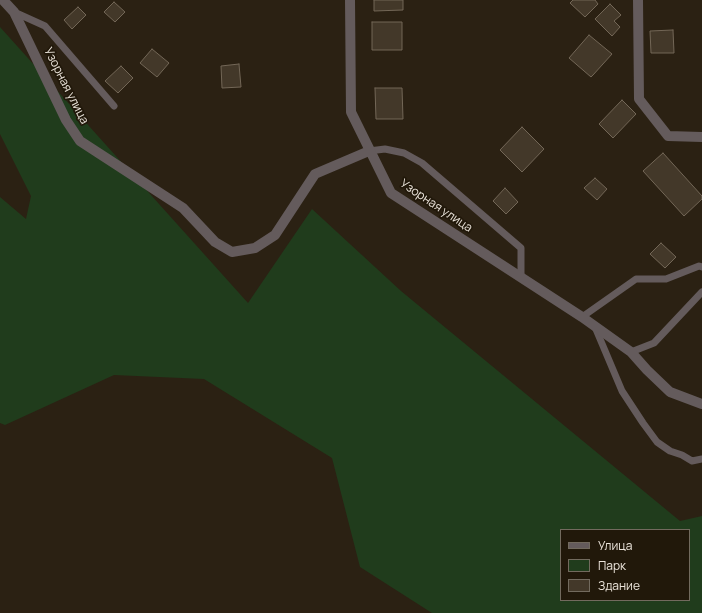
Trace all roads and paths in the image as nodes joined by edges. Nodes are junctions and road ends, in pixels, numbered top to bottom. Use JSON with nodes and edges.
{"nodes":[{"id":1,"x":4,"y":0,"type":"edge"},
{"id":2,"x":350,"y":0,"type":"edge"},
{"id":3,"x":638,"y":0,"type":"edge"},
{"id":4,"x":14,"y":12,"type":"junction"},
{"id":5,"x":114,"y":106,"type":"dead end"},
{"id":6,"x":702,"y":137,"type":"edge"},
{"id":7,"x":369,"y":151,"type":"junction"},
{"id":8,"x":702,"y":267,"type":"edge"},
{"id":9,"x":521,"y":278,"type":"junction"},
{"id":10,"x":702,"y":292,"type":"edge"},
{"id":11,"x":582,"y":317,"type":"junction"},
{"id":12,"x":595,"y":326,"type":"junction"},
{"id":13,"x":631,"y":352,"type":"junction"},
{"id":14,"x":702,"y":404,"type":"edge"},
{"id":15,"x":702,"y":459,"type":"edge"}],
"edges":[{"from":1,"to":4,"type":"street","name":"Узорная улица"},
{"from":2,"to":7,"type":"street"},
{"from":3,"to":6,"type":"street"},
{"from":4,"to":5,"type":"lane"},
{"from":4,"to":7,"type":"street","name":"Узорная улица"},
{"from":7,"to":9,"type":"street","name":"Узорная улица"},
{"from":7,"to":9,"type":"lane"},
{"from":8,"to":11,"type":"lane"},
{"from":9,"to":11,"type":"street","name":"Узорная улица"},
{"from":10,"to":13,"type":"lane"},
{"from":11,"to":12,"type":"street","name":"Узорная улица"},
{"from":12,"to":13,"type":"street","name":"Узорная улица"},
{"from":12,"to":15,"type":"lane"},
{"from":13,"to":14,"type":"street","name":"Узорная улица"}]}
